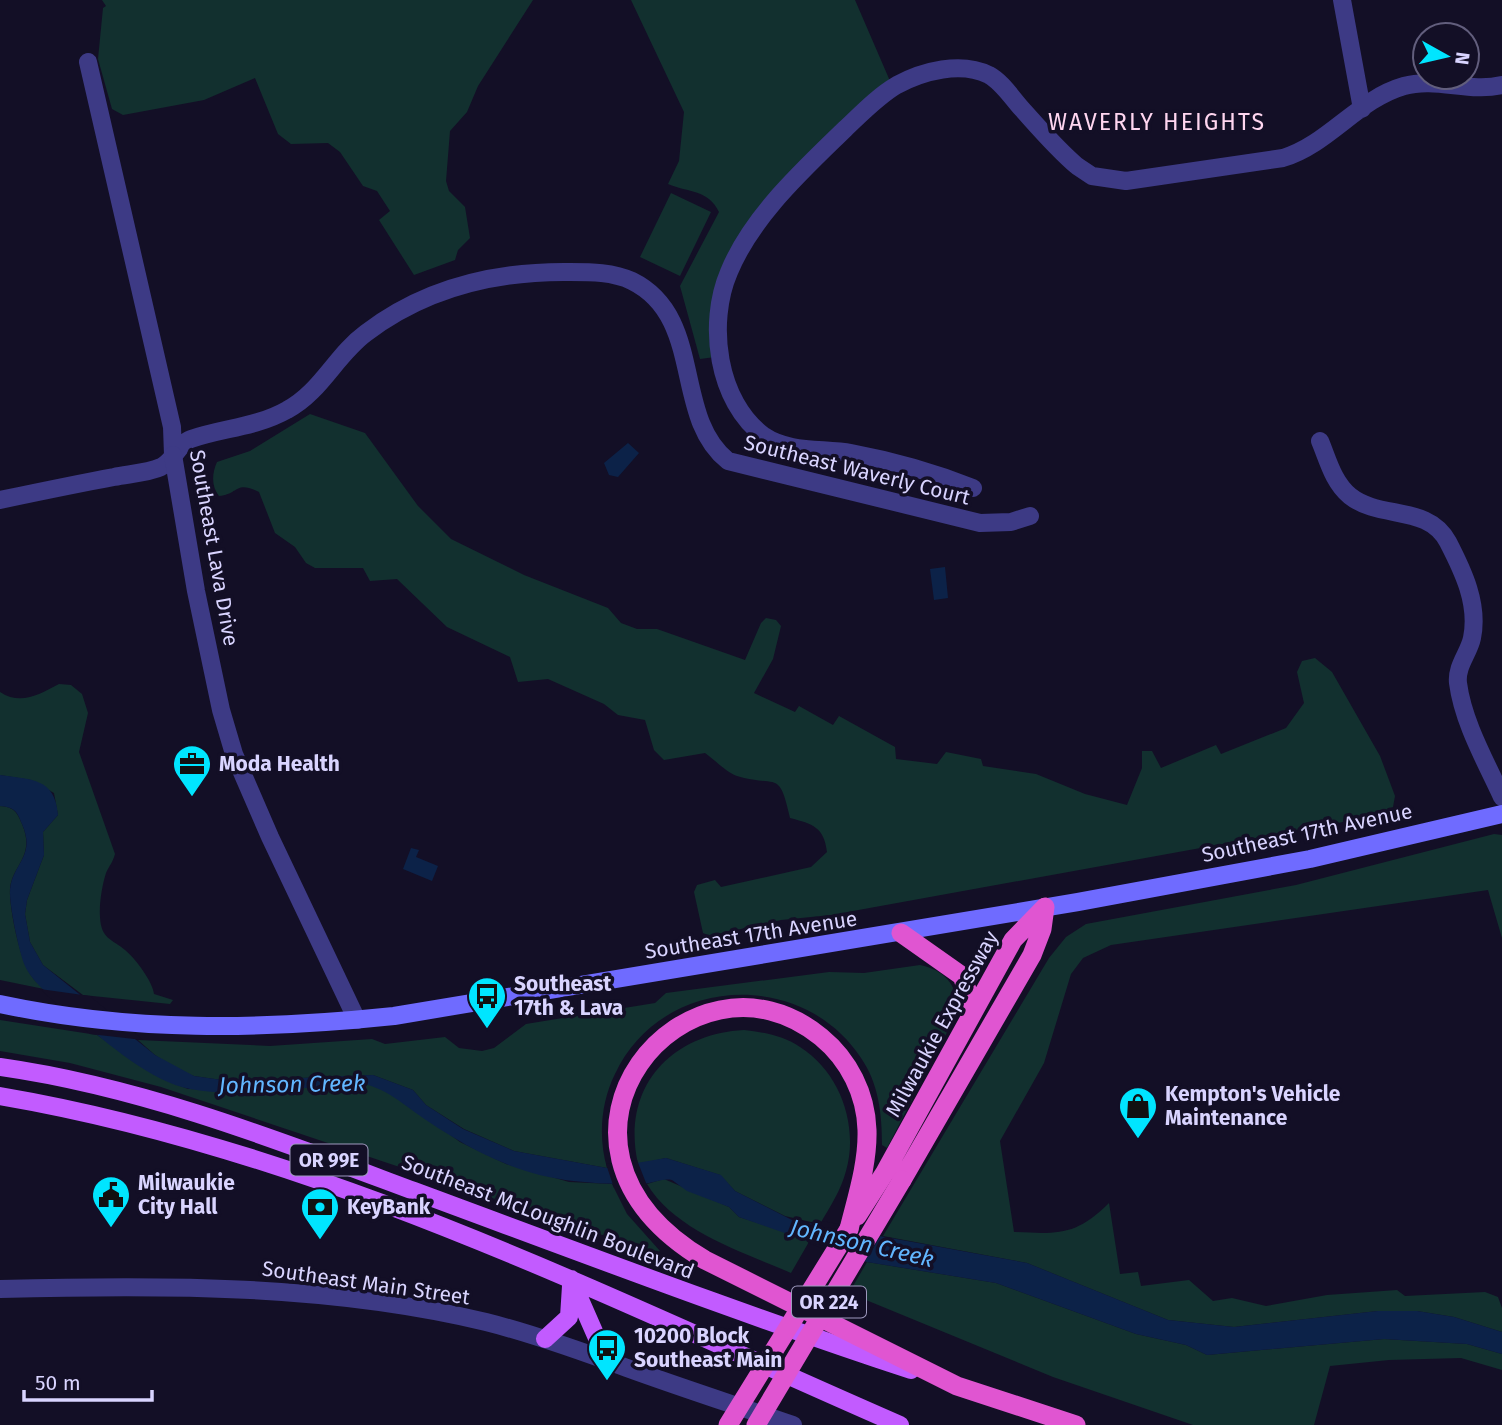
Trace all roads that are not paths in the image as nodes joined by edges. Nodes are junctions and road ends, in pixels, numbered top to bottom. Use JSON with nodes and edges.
{"nodes":[{"id":1,"x":1342,"y":0,"type":"edge"},
{"id":2,"x":88,"y":62,"type":"dead end"},
{"id":3,"x":1502,"y":85,"type":"edge"},
{"id":4,"x":1362,"y":109,"type":"junction"},
{"id":5,"x":1320,"y":441,"type":"dead end"},
{"id":6,"x":173,"y":455,"type":"junction"},
{"id":7,"x":973,"y":488,"type":"dead end"},
{"id":8,"x":0,"y":500,"type":"edge"},
{"id":9,"x":1030,"y":516,"type":"dead end"},
{"id":10,"x":1502,"y":797,"type":"edge"},
{"id":11,"x":1502,"y":814,"type":"edge"},
{"id":12,"x":1045,"y":907,"type":"junction"},
{"id":13,"x":901,"y":933,"type":"junction"},
{"id":14,"x":4,"y":1004,"type":"edge"},
{"id":15,"x":974,"y":1009,"type":"junction"},
{"id":16,"x":357,"y":1020,"type":"junction"},
{"id":17,"x":0,"y":1067,"type":"edge"},
{"id":18,"x":0,"y":1097,"type":"edge"},
{"id":19,"x":893,"y":1177,"type":"junction"},
{"id":20,"x":849,"y":1229,"type":"junction"},
{"id":21,"x":571,"y":1279,"type":"junction"},
{"id":22,"x":0,"y":1289,"type":"edge"},
{"id":23,"x":545,"y":1339,"type":"junction"},
{"id":24,"x":607,"y":1361,"type":"junction"},
{"id":25,"x":957,"y":1386,"type":"junction"},
{"id":26,"x":728,"y":1425,"type":"edge"},
{"id":27,"x":756,"y":1425,"type":"edge"},
{"id":28,"x":793,"y":1425,"type":"edge"},
{"id":29,"x":901,"y":1425,"type":"edge"},
{"id":30,"x":1076,"y":1425,"type":"edge"}],
"edges":[{"from":1,"to":4,"type":"street"},
{"from":2,"to":6,"type":"street","name":"Southeast Lava Drive"},
{"from":3,"to":4,"type":"street"},
{"from":4,"to":7,"type":"street"},
{"from":5,"to":10,"type":"street"},
{"from":6,"to":8,"type":"street","name":"Southeast Waverly Court"},
{"from":6,"to":9,"type":"street","name":"Southeast Waverly Court"},
{"from":6,"to":16,"type":"street","name":"Southeast Lava Drive"},
{"from":11,"to":12,"type":"main road","name":"Southeast 17th Avenue"},
{"from":12,"to":13,"type":"main road","name":"Southeast 17th Avenue"},
{"from":12,"to":15,"type":"highway","name":"Milwaukie Expressway","number":"OR 224"},
{"from":12,"to":19,"type":"highway","name":"Milwaukie Expressway","number":"OR 224"},
{"from":13,"to":15,"type":"highway"},
{"from":13,"to":16,"type":"main road","name":"Southeast 17th Avenue"},
{"from":14,"to":16,"type":"main road","name":"Southeast 17th Avenue"},
{"from":15,"to":19,"type":"highway","name":"Milwaukie Expressway","number":"OR 224"},
{"from":17,"to":25,"type":"main road","name":"Southeast McLoughlin Boulevard","number":"OR 99E"},
{"from":18,"to":21,"type":"main road","number":"OR 99E"},
{"from":19,"to":20,"type":"highway","name":"Milwaukie Expressway","number":"OR 224"},
{"from":19,"to":27,"type":"highway","name":"Milwaukie Expressway","number":"OR 224","bridge":true},
{"from":20,"to":25,"type":"highway"},
{"from":20,"to":26,"type":"highway","name":"Milwaukie Expressway","number":"OR 224","bridge":true},
{"from":21,"to":23,"type":"main road"},
{"from":21,"to":24,"type":"main road"},
{"from":21,"to":29,"type":"main road","number":"OR 99E"},
{"from":22,"to":23,"type":"street","name":"Southeast Main Street"},
{"from":23,"to":24,"type":"street","name":"Southeast Main Street"},
{"from":24,"to":28,"type":"street","name":"Southeast Main Street"},
{"from":25,"to":30,"type":"highway","name":"Southeast McLoughlin Boulevard","number":"OR 99E"}]}
